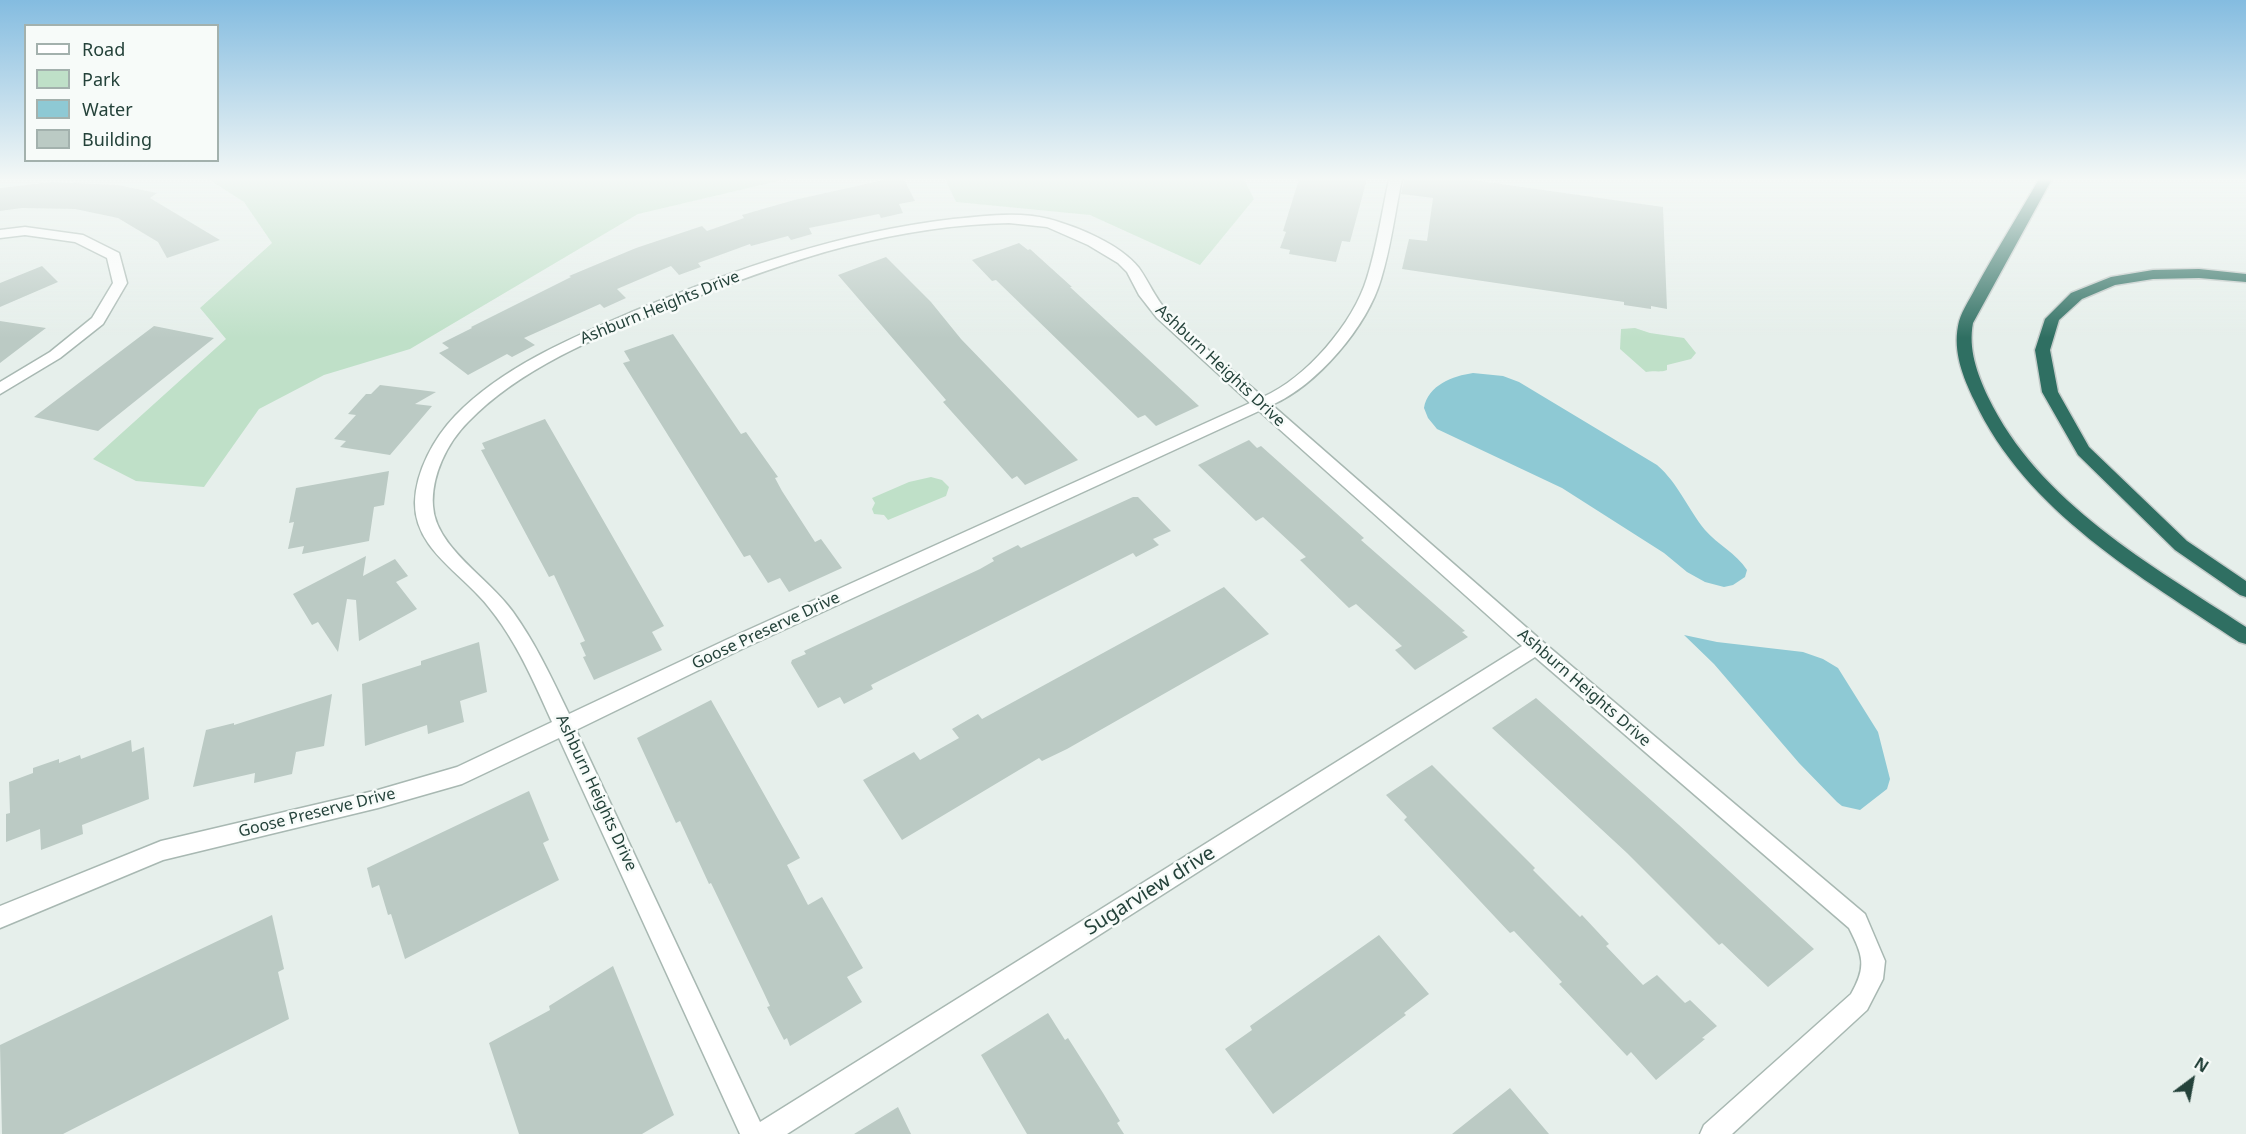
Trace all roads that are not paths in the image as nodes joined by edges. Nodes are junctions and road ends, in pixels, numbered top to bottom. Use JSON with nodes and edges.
{"nodes":[{"id":1,"x":17,"y":232,"type":"edge"},
{"id":2,"x":32,"y":232,"type":"edge"},
{"id":3,"x":898,"y":232,"type":"edge"},
{"id":4,"x":1070,"y":232,"type":"edge"},
{"id":5,"x":1384,"y":232,"type":"edge"},
{"id":6,"x":2015,"y":232,"type":"edge"},
{"id":7,"x":0,"y":234,"type":"edge"},
{"id":8,"x":2246,"y":278,"type":"edge"},
{"id":9,"x":0,"y":389,"type":"edge"},
{"id":10,"x":1260,"y":405,"type":"junction"},
{"id":11,"x":2246,"y":590,"type":"edge"},
{"id":12,"x":2246,"y":637,"type":"edge"},
{"id":13,"x":1536,"y":647,"type":"junction"},
{"id":14,"x":566,"y":726,"type":"junction"},
{"id":15,"x":0,"y":917,"type":"edge"},
{"id":16,"x":753,"y":1134,"type":"edge"},
{"id":17,"x":764,"y":1134,"type":"edge"},
{"id":18,"x":1713,"y":1134,"type":"edge"}],
"edges":[{"from":1,"to":7,"type":"street"},
{"from":2,"to":9,"type":"street"},
{"from":3,"to":14,"type":"street","name":"Ashburn Heights Drive"},
{"from":4,"to":10,"type":"street","name":"Ashburn Heights Drive"},
{"from":5,"to":10,"type":"street","name":"Goose Preserve Drive"},
{"from":6,"to":12,"type":"highway"},
{"from":8,"to":11,"type":"highway"},
{"from":10,"to":13,"type":"street","name":"Ashburn Heights Drive"},
{"from":10,"to":14,"type":"street","name":"Goose Preserve Drive"},
{"from":13,"to":17,"type":"street","name":"Sugarview drive"},
{"from":13,"to":18,"type":"street","name":"Ashburn Heights Drive"},
{"from":14,"to":15,"type":"street","name":"Goose Preserve Drive"},
{"from":14,"to":16,"type":"street","name":"Ashburn Heights Drive"}]}
